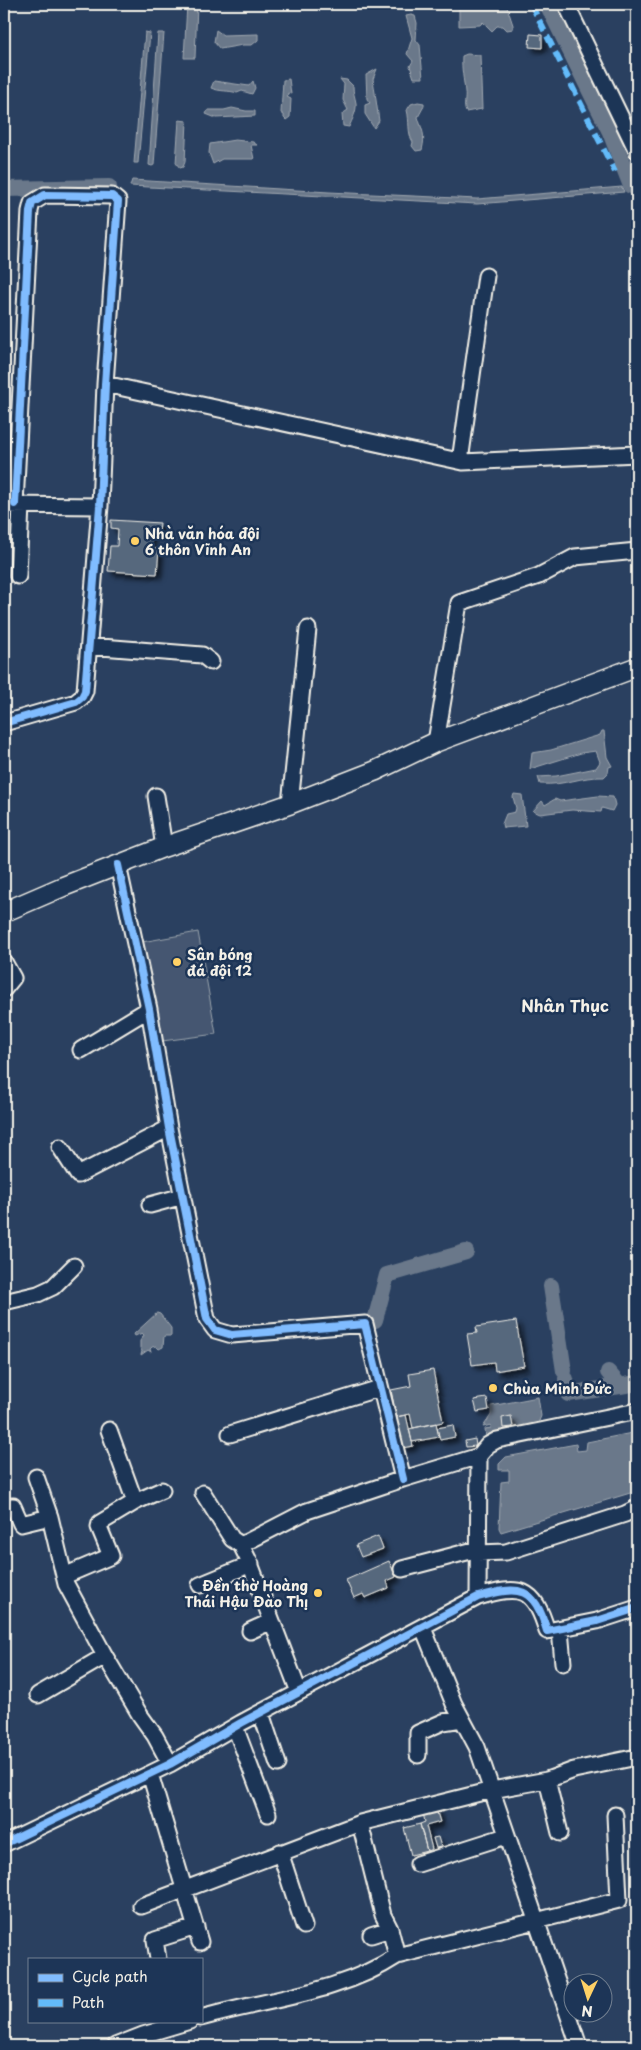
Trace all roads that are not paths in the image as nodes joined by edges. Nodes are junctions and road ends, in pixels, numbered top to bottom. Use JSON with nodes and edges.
{"nodes":[{"id":1,"x":566,"y":4,"type":"edge"},
{"id":2,"x":637,"y":152,"type":"edge"},
{"id":3,"x":486,"y":276,"type":"dead end"},
{"id":4,"x":105,"y":384,"type":"junction"},
{"id":5,"x":637,"y":454,"type":"edge"},
{"id":6,"x":460,"y":461,"type":"junction"},
{"id":7,"x":13,"y":504,"type":"edge"},
{"id":8,"x":100,"y":506,"type":"junction"},
{"id":9,"x":637,"y":551,"type":"edge"},
{"id":10,"x":18,"y":576,"type":"dead end"},
{"id":11,"x":308,"y":629,"type":"dead end"},
{"id":12,"x":89,"y":646,"type":"junction"},
{"id":13,"x":211,"y":662,"type":"dead end"},
{"id":14,"x":637,"y":666,"type":"edge"},
{"id":15,"x":4,"y":723,"type":"edge"},
{"id":16,"x":436,"y":742,"type":"junction"},
{"id":17,"x":156,"y":796,"type":"dead end"},
{"id":18,"x":290,"y":804,"type":"junction"},
{"id":19,"x":164,"y":847,"type":"junction"},
{"id":20,"x":118,"y":866,"type":"junction"},
{"id":21,"x":4,"y":912,"type":"edge"},
{"id":22,"x":4,"y":962,"type":"edge"},
{"id":23,"x":4,"y":989,"type":"edge"},
{"id":24,"x":149,"y":1008,"type":"junction"},
{"id":25,"x":80,"y":1050,"type":"dead end"},
{"id":26,"x":169,"y":1128,"type":"junction"},
{"id":27,"x":60,"y":1147,"type":"dead end"},
{"id":28,"x":183,"y":1196,"type":"junction"},
{"id":29,"x":150,"y":1205,"type":"dead end"},
{"id":30,"x":74,"y":1266,"type":"dead end"},
{"id":31,"x":4,"y":1302,"type":"edge"},
{"id":32,"x":380,"y":1388,"type":"junction"},
{"id":33,"x":637,"y":1411,"type":"edge"},
{"id":34,"x":109,"y":1430,"type":"dead end"},
{"id":35,"x":230,"y":1434,"type":"dead end"},
{"id":36,"x":479,"y":1456,"type":"junction"},
{"id":37,"x":36,"y":1477,"type":"dead end"},
{"id":38,"x":403,"y":1478,"type":"junction"},
{"id":39,"x":162,"y":1490,"type":"dead end"},
{"id":40,"x":203,"y":1493,"type":"dead end"},
{"id":41,"x":135,"y":1502,"type":"junction"},
{"id":42,"x":4,"y":1507,"type":"edge"},
{"id":43,"x":637,"y":1508,"type":"edge"},
{"id":44,"x":50,"y":1517,"type":"junction"},
{"id":45,"x":241,"y":1545,"type":"junction"},
{"id":46,"x":478,"y":1551,"type":"junction"},
{"id":47,"x":251,"y":1564,"type":"junction"},
{"id":48,"x":402,"y":1570,"type":"dead end"},
{"id":49,"x":64,"y":1576,"type":"junction"},
{"id":50,"x":200,"y":1585,"type":"dead end"},
{"id":51,"x":478,"y":1597,"type":"junction"},
{"id":52,"x":637,"y":1608,"type":"edge"},
{"id":53,"x":272,"y":1621,"type":"junction"},
{"id":54,"x":423,"y":1628,"type":"junction"},
{"id":55,"x":560,"y":1630,"type":"junction"},
{"id":56,"x":250,"y":1631,"type":"dead end"},
{"id":57,"x":105,"y":1656,"type":"junction"},
{"id":58,"x":563,"y":1663,"type":"dead end"},
{"id":59,"x":299,"y":1692,"type":"junction"},
{"id":60,"x":38,"y":1695,"type":"dead end"},
{"id":61,"x":261,"y":1713,"type":"junction"},
{"id":62,"x":462,"y":1719,"type":"junction"},
{"id":63,"x":234,"y":1727,"type":"junction"},
{"id":64,"x":418,"y":1755,"type":"dead end"},
{"id":65,"x":637,"y":1757,"type":"edge"},
{"id":66,"x":170,"y":1764,"type":"junction"},
{"id":67,"x":278,"y":1764,"type":"dead end"},
{"id":68,"x":150,"y":1774,"type":"junction"},
{"id":69,"x":546,"y":1780,"type":"junction"},
{"id":70,"x":492,"y":1790,"type":"junction"},
{"id":71,"x":268,"y":1814,"type":"dead end"},
{"id":72,"x":614,"y":1815,"type":"dead end"},
{"id":73,"x":360,"y":1822,"type":"junction"},
{"id":74,"x":560,"y":1832,"type":"dead end"},
{"id":75,"x":506,"y":1836,"type":"junction"},
{"id":76,"x":4,"y":1844,"type":"edge"},
{"id":77,"x":280,"y":1852,"type":"junction"},
{"id":78,"x":418,"y":1864,"type":"dead end"},
{"id":79,"x":184,"y":1888,"type":"junction"},
{"id":80,"x":141,"y":1906,"type":"dead end"},
{"id":81,"x":535,"y":1921,"type":"junction"},
{"id":82,"x":304,"y":1926,"type":"dead end"},
{"id":83,"x":196,"y":1927,"type":"junction"},
{"id":84,"x":390,"y":1929,"type":"junction"},
{"id":85,"x":371,"y":1935,"type":"dead end"},
{"id":86,"x":200,"y":1942,"type":"dead end"},
{"id":87,"x":397,"y":1956,"type":"junction"},
{"id":88,"x":158,"y":1958,"type":"edge"},
{"id":89,"x":202,"y":2018,"type":"edge"},
{"id":90,"x":187,"y":2022,"type":"edge"},
{"id":91,"x":114,"y":2046,"type":"edge"},
{"id":92,"x":579,"y":2046,"type":"edge"}],
"edges":[{"from":1,"to":2,"type":"street"},
{"from":3,"to":6,"type":"street"},
{"from":4,"to":6,"type":"street"},
{"from":4,"to":7,"type":"street"},
{"from":4,"to":8,"type":"street"},
{"from":5,"to":6,"type":"street"},
{"from":7,"to":8,"type":"street"},
{"from":7,"to":10,"type":"street"},
{"from":8,"to":12,"type":"street"},
{"from":9,"to":16,"type":"street"},
{"from":11,"to":18,"type":"street"},
{"from":12,"to":13,"type":"street"},
{"from":12,"to":15,"type":"street"},
{"from":14,"to":16,"type":"street"},
{"from":16,"to":18,"type":"street"},
{"from":17,"to":19,"type":"street"},
{"from":18,"to":19,"type":"street"},
{"from":19,"to":20,"type":"street"},
{"from":20,"to":21,"type":"street"},
{"from":20,"to":24,"type":"street"},
{"from":22,"to":23,"type":"street"},
{"from":24,"to":25,"type":"street"},
{"from":24,"to":26,"type":"street"},
{"from":26,"to":27,"type":"street"},
{"from":26,"to":28,"type":"street"},
{"from":28,"to":29,"type":"street"},
{"from":28,"to":32,"type":"street"},
{"from":30,"to":31,"type":"street"},
{"from":32,"to":35,"type":"street"},
{"from":32,"to":38,"type":"street"},
{"from":33,"to":36,"type":"street"},
{"from":34,"to":41,"type":"street"},
{"from":36,"to":38,"type":"street"},
{"from":36,"to":46,"type":"street"},
{"from":37,"to":44,"type":"street"},
{"from":38,"to":45,"type":"street"},
{"from":39,"to":41,"type":"street"},
{"from":40,"to":45,"type":"street"},
{"from":41,"to":49,"type":"street"},
{"from":42,"to":44,"type":"street"},
{"from":43,"to":46,"type":"street"},
{"from":44,"to":49,"type":"street"},
{"from":45,"to":47,"type":"street"},
{"from":46,"to":48,"type":"street"},
{"from":46,"to":51,"type":"street"},
{"from":47,"to":50,"type":"street"},
{"from":47,"to":53,"type":"street"},
{"from":49,"to":57,"type":"street"},
{"from":51,"to":54,"type":"street"},
{"from":51,"to":55,"type":"street"},
{"from":52,"to":55,"type":"street"},
{"from":53,"to":56,"type":"street"},
{"from":53,"to":59,"type":"street"},
{"from":54,"to":59,"type":"street"},
{"from":54,"to":62,"type":"street"},
{"from":55,"to":58,"type":"street"},
{"from":57,"to":60,"type":"street"},
{"from":57,"to":66,"type":"street"},
{"from":59,"to":61,"type":"street"},
{"from":61,"to":63,"type":"street"},
{"from":61,"to":67,"type":"street"},
{"from":62,"to":64,"type":"street"},
{"from":62,"to":70,"type":"street"},
{"from":63,"to":66,"type":"street"},
{"from":63,"to":71,"type":"street"},
{"from":65,"to":69,"type":"street"},
{"from":66,"to":68,"type":"street"},
{"from":68,"to":76,"type":"street"},
{"from":68,"to":79,"type":"street"},
{"from":69,"to":70,"type":"street"},
{"from":69,"to":74,"type":"street"},
{"from":70,"to":73,"type":"street"},
{"from":70,"to":75,"type":"street"},
{"from":72,"to":81,"type":"street"},
{"from":73,"to":77,"type":"street"},
{"from":73,"to":84,"type":"street"},
{"from":75,"to":78,"type":"street"},
{"from":75,"to":81,"type":"street"},
{"from":77,"to":79,"type":"street"},
{"from":77,"to":82,"type":"street"},
{"from":79,"to":80,"type":"street"},
{"from":79,"to":83,"type":"street"},
{"from":81,"to":87,"type":"street"},
{"from":81,"to":92,"type":"street"},
{"from":83,"to":86,"type":"street"},
{"from":83,"to":88,"type":"street"},
{"from":84,"to":85,"type":"street"},
{"from":84,"to":87,"type":"street"},
{"from":87,"to":89,"type":"street"},
{"from":90,"to":91,"type":"street"}]}
